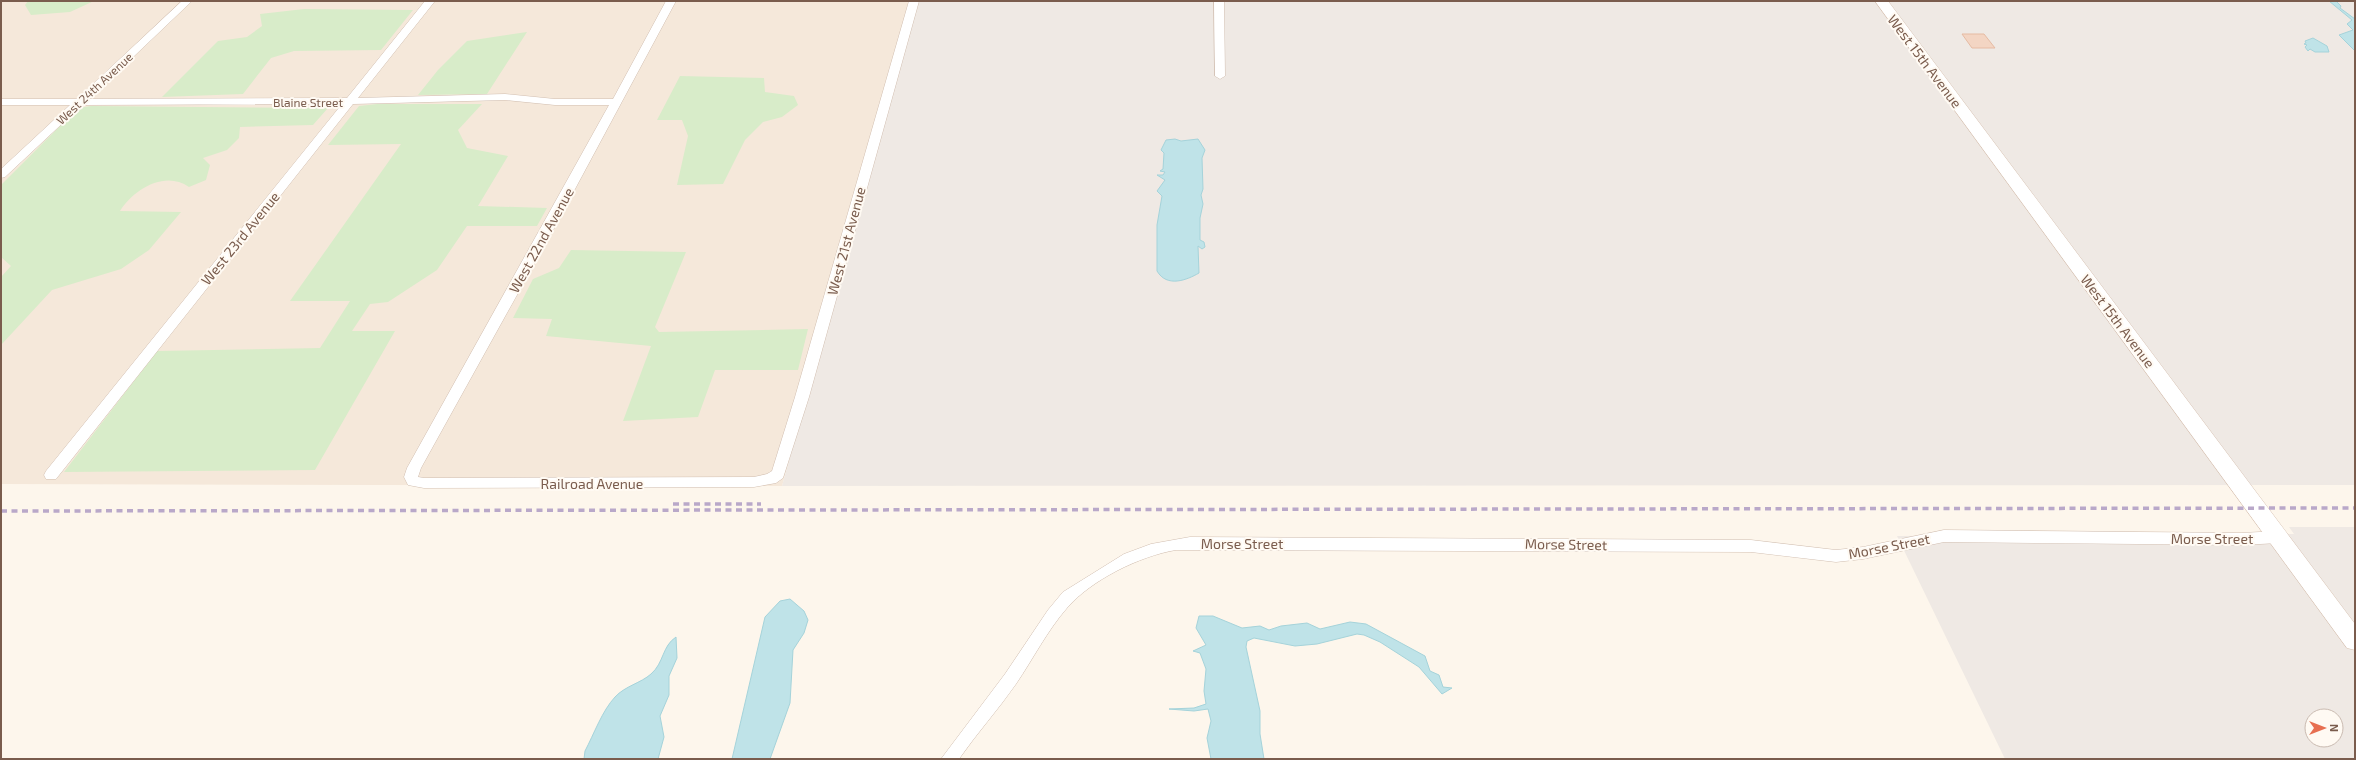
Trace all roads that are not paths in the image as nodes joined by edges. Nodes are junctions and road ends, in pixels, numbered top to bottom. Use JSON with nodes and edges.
{"nodes":[{"id":1,"x":187,"y":1,"type":"edge"},
{"id":2,"x":430,"y":1,"type":"edge"},
{"id":3,"x":671,"y":1,"type":"edge"},
{"id":4,"x":914,"y":1,"type":"edge"},
{"id":5,"x":1219,"y":1,"type":"edge"},
{"id":6,"x":1880,"y":1,"type":"edge"},
{"id":7,"x":1220,"y":76,"type":"dead end"},
{"id":8,"x":349,"y":101,"type":"junction"},
{"id":9,"x":1,"y":102,"type":"edge"},
{"id":10,"x":79,"y":102,"type":"junction"},
{"id":11,"x":616,"y":102,"type":"junction"},
{"id":12,"x":1,"y":175,"type":"edge"},
{"id":13,"x":51,"y":474,"type":"dead end"},
{"id":14,"x":774,"y":478,"type":"joint"},
{"id":15,"x":411,"y":479,"type":"joint"},
{"id":16,"x":2278,"y":537,"type":"junction"},
{"id":17,"x":2355,"y":641,"type":"edge"},
{"id":18,"x":949,"y":759,"type":"edge"}],
"edges":[{"from":1,"to":10,"type":"street","name":"West 24th Avenue"},
{"from":2,"to":8,"type":"street","name":"West 23rd Avenue"},
{"from":3,"to":11,"type":"street","name":"West 22nd Avenue"},
{"from":4,"to":14,"type":"street","name":"West 21st Avenue"},
{"from":5,"to":7,"type":"street"},
{"from":6,"to":16,"type":"main road","name":"West 15th Avenue"},
{"from":8,"to":10,"type":"street","name":"Blaine Street"},
{"from":8,"to":11,"type":"street","name":"Blaine Street"},
{"from":8,"to":13,"type":"street","name":"West 23rd Avenue"},
{"from":9,"to":10,"type":"street","name":"Blaine Street"},
{"from":10,"to":12,"type":"street","name":"West 24th Avenue"},
{"from":11,"to":15,"type":"street","name":"West 22nd Avenue"},
{"from":14,"to":15,"type":"street","name":"Railroad Avenue"},
{"from":16,"to":17,"type":"main road","name":"West 15th Avenue"},
{"from":16,"to":18,"type":"street","name":"Morse Street"}]}
